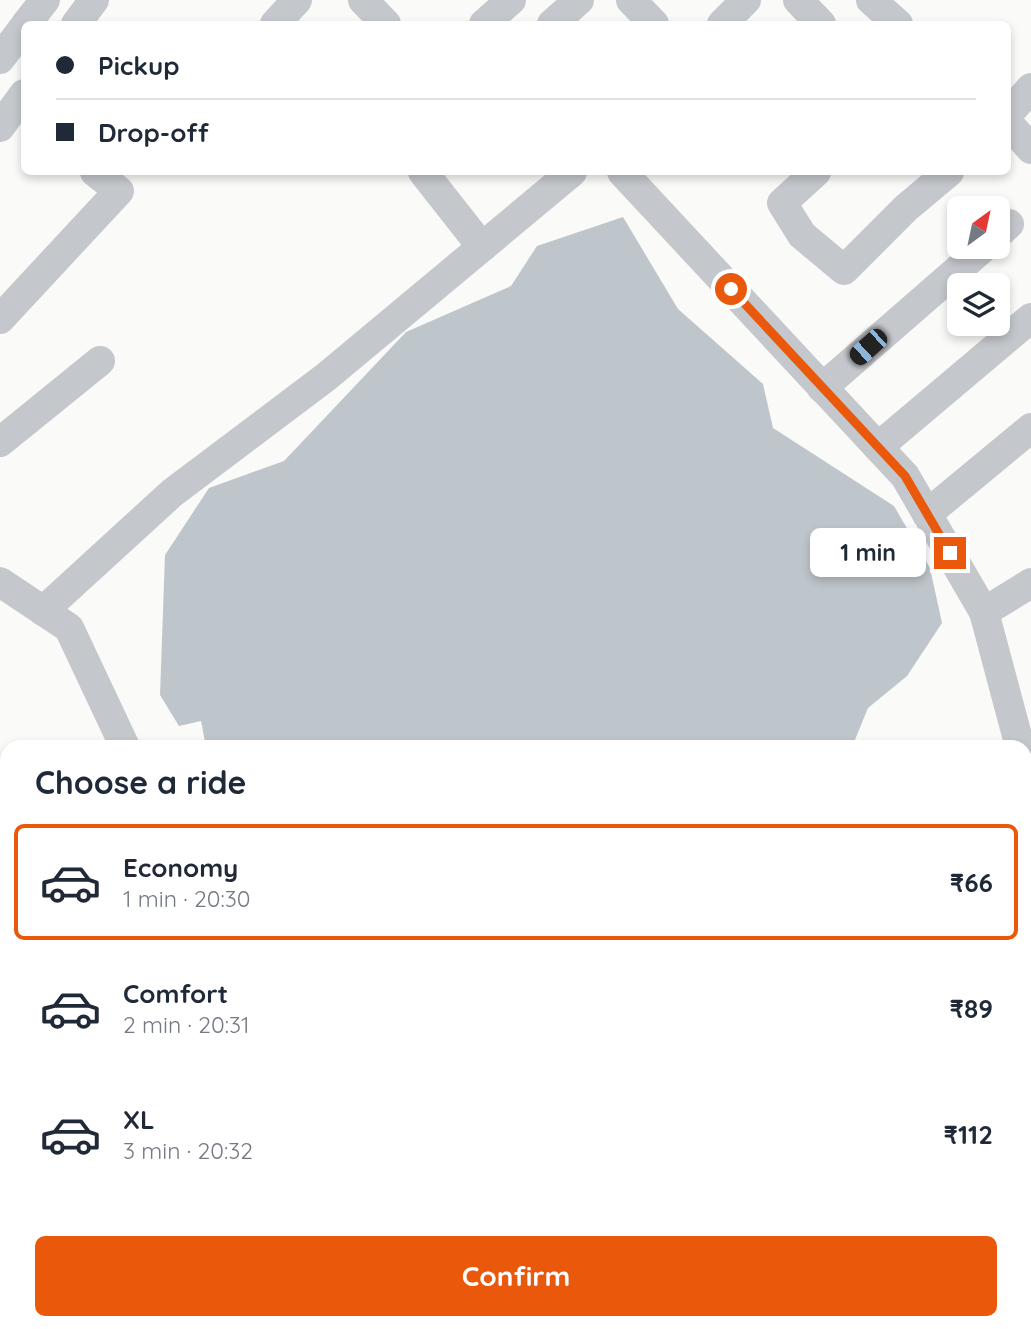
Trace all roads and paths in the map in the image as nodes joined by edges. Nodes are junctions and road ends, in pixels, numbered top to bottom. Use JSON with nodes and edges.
{"nodes":[{"id":1,"x":45,"y":0,"type":"edge"},
{"id":2,"x":94,"y":0,"type":"edge"},
{"id":3,"x":297,"y":0,"type":"edge"},
{"id":4,"x":363,"y":0,"type":"edge"},
{"id":5,"x":512,"y":0,"type":"edge"},
{"id":6,"x":579,"y":0,"type":"edge"},
{"id":7,"x":631,"y":0,"type":"edge"},
{"id":8,"x":746,"y":0,"type":"edge"},
{"id":9,"x":871,"y":0,"type":"edge"},
{"id":10,"x":29,"y":21,"type":"edge"},
{"id":11,"x":78,"y":21,"type":"edge"},
{"id":12,"x":278,"y":21,"type":"edge"},
{"id":13,"x":383,"y":21,"type":"edge"},
{"id":14,"x":488,"y":21,"type":"edge"},
{"id":15,"x":555,"y":21,"type":"edge"},
{"id":16,"x":651,"y":21,"type":"edge"},
{"id":17,"x":725,"y":21,"type":"edge"},
{"id":18,"x":895,"y":21,"type":"edge"},
{"id":19,"x":21,"y":31,"type":"edge"},
{"id":20,"x":0,"y":59,"type":"edge"},
{"id":21,"x":1031,"y":88,"type":"edge"},
{"id":22,"x":1011,"y":111,"type":"edge"},
{"id":23,"x":1011,"y":126,"type":"edge"},
{"id":24,"x":1031,"y":149,"type":"edge"},
{"id":25,"x":99,"y":175,"type":"edge"},
{"id":26,"x":425,"y":175,"type":"edge"},
{"id":27,"x":568,"y":175,"type":"edge"},
{"id":28,"x":625,"y":175,"type":"edge"},
{"id":29,"x":813,"y":175,"type":"edge"},
{"id":30,"x":945,"y":175,"type":"edge"},
{"id":31,"x":482,"y":247,"type":"junction"},
{"id":32,"x":970,"y":259,"type":"edge"},
{"id":33,"x":1031,"y":318,"type":"edge"},
{"id":34,"x":0,"y":319,"type":"edge"},
{"id":35,"x":100,"y":361,"type":"dead end"},
{"id":36,"x":822,"y":388,"type":"junction"},
{"id":37,"x":1031,"y":428,"type":"edge"},
{"id":38,"x":0,"y":442,"type":"edge"},
{"id":39,"x":878,"y":447,"type":"junction"},
{"id":40,"x":927,"y":514,"type":"junction"},
{"id":41,"x":0,"y":582,"type":"edge"},
{"id":42,"x":1031,"y":583,"type":"edge"},
{"id":43,"x":43,"y":611,"type":"junction"},
{"id":44,"x":984,"y":612,"type":"junction"},
{"id":45,"x":1019,"y":692,"type":"edge"},
{"id":46,"x":122,"y":740,"type":"edge"},
{"id":47,"x":1020,"y":740,"type":"edge"}],
"edges":[{"from":1,"to":10,"type":"street"},
{"from":2,"to":11,"type":"street"},
{"from":3,"to":12,"type":"street"},
{"from":4,"to":13,"type":"street"},
{"from":5,"to":14,"type":"street"},
{"from":6,"to":15,"type":"street"},
{"from":7,"to":16,"type":"street"},
{"from":8,"to":17,"type":"street"},
{"from":9,"to":18,"type":"street"},
{"from":19,"to":20,"type":"street"},
{"from":21,"to":22,"type":"street"},
{"from":23,"to":24,"type":"street"},
{"from":25,"to":34,"type":"street"},
{"from":26,"to":31,"type":"street"},
{"from":27,"to":31,"type":"street"},
{"from":28,"to":36,"type":"street"},
{"from":29,"to":30,"type":"street"},
{"from":31,"to":43,"type":"street"},
{"from":32,"to":36,"type":"street"},
{"from":33,"to":39,"type":"street"},
{"from":35,"to":38,"type":"street"},
{"from":36,"to":39,"type":"street"},
{"from":37,"to":40,"type":"street"},
{"from":39,"to":40,"type":"street"},
{"from":40,"to":44,"type":"street"},
{"from":41,"to":43,"type":"street"},
{"from":42,"to":44,"type":"street"},
{"from":43,"to":46,"type":"street"},
{"from":44,"to":45,"type":"street"},
{"from":45,"to":47,"type":"street"}]}
